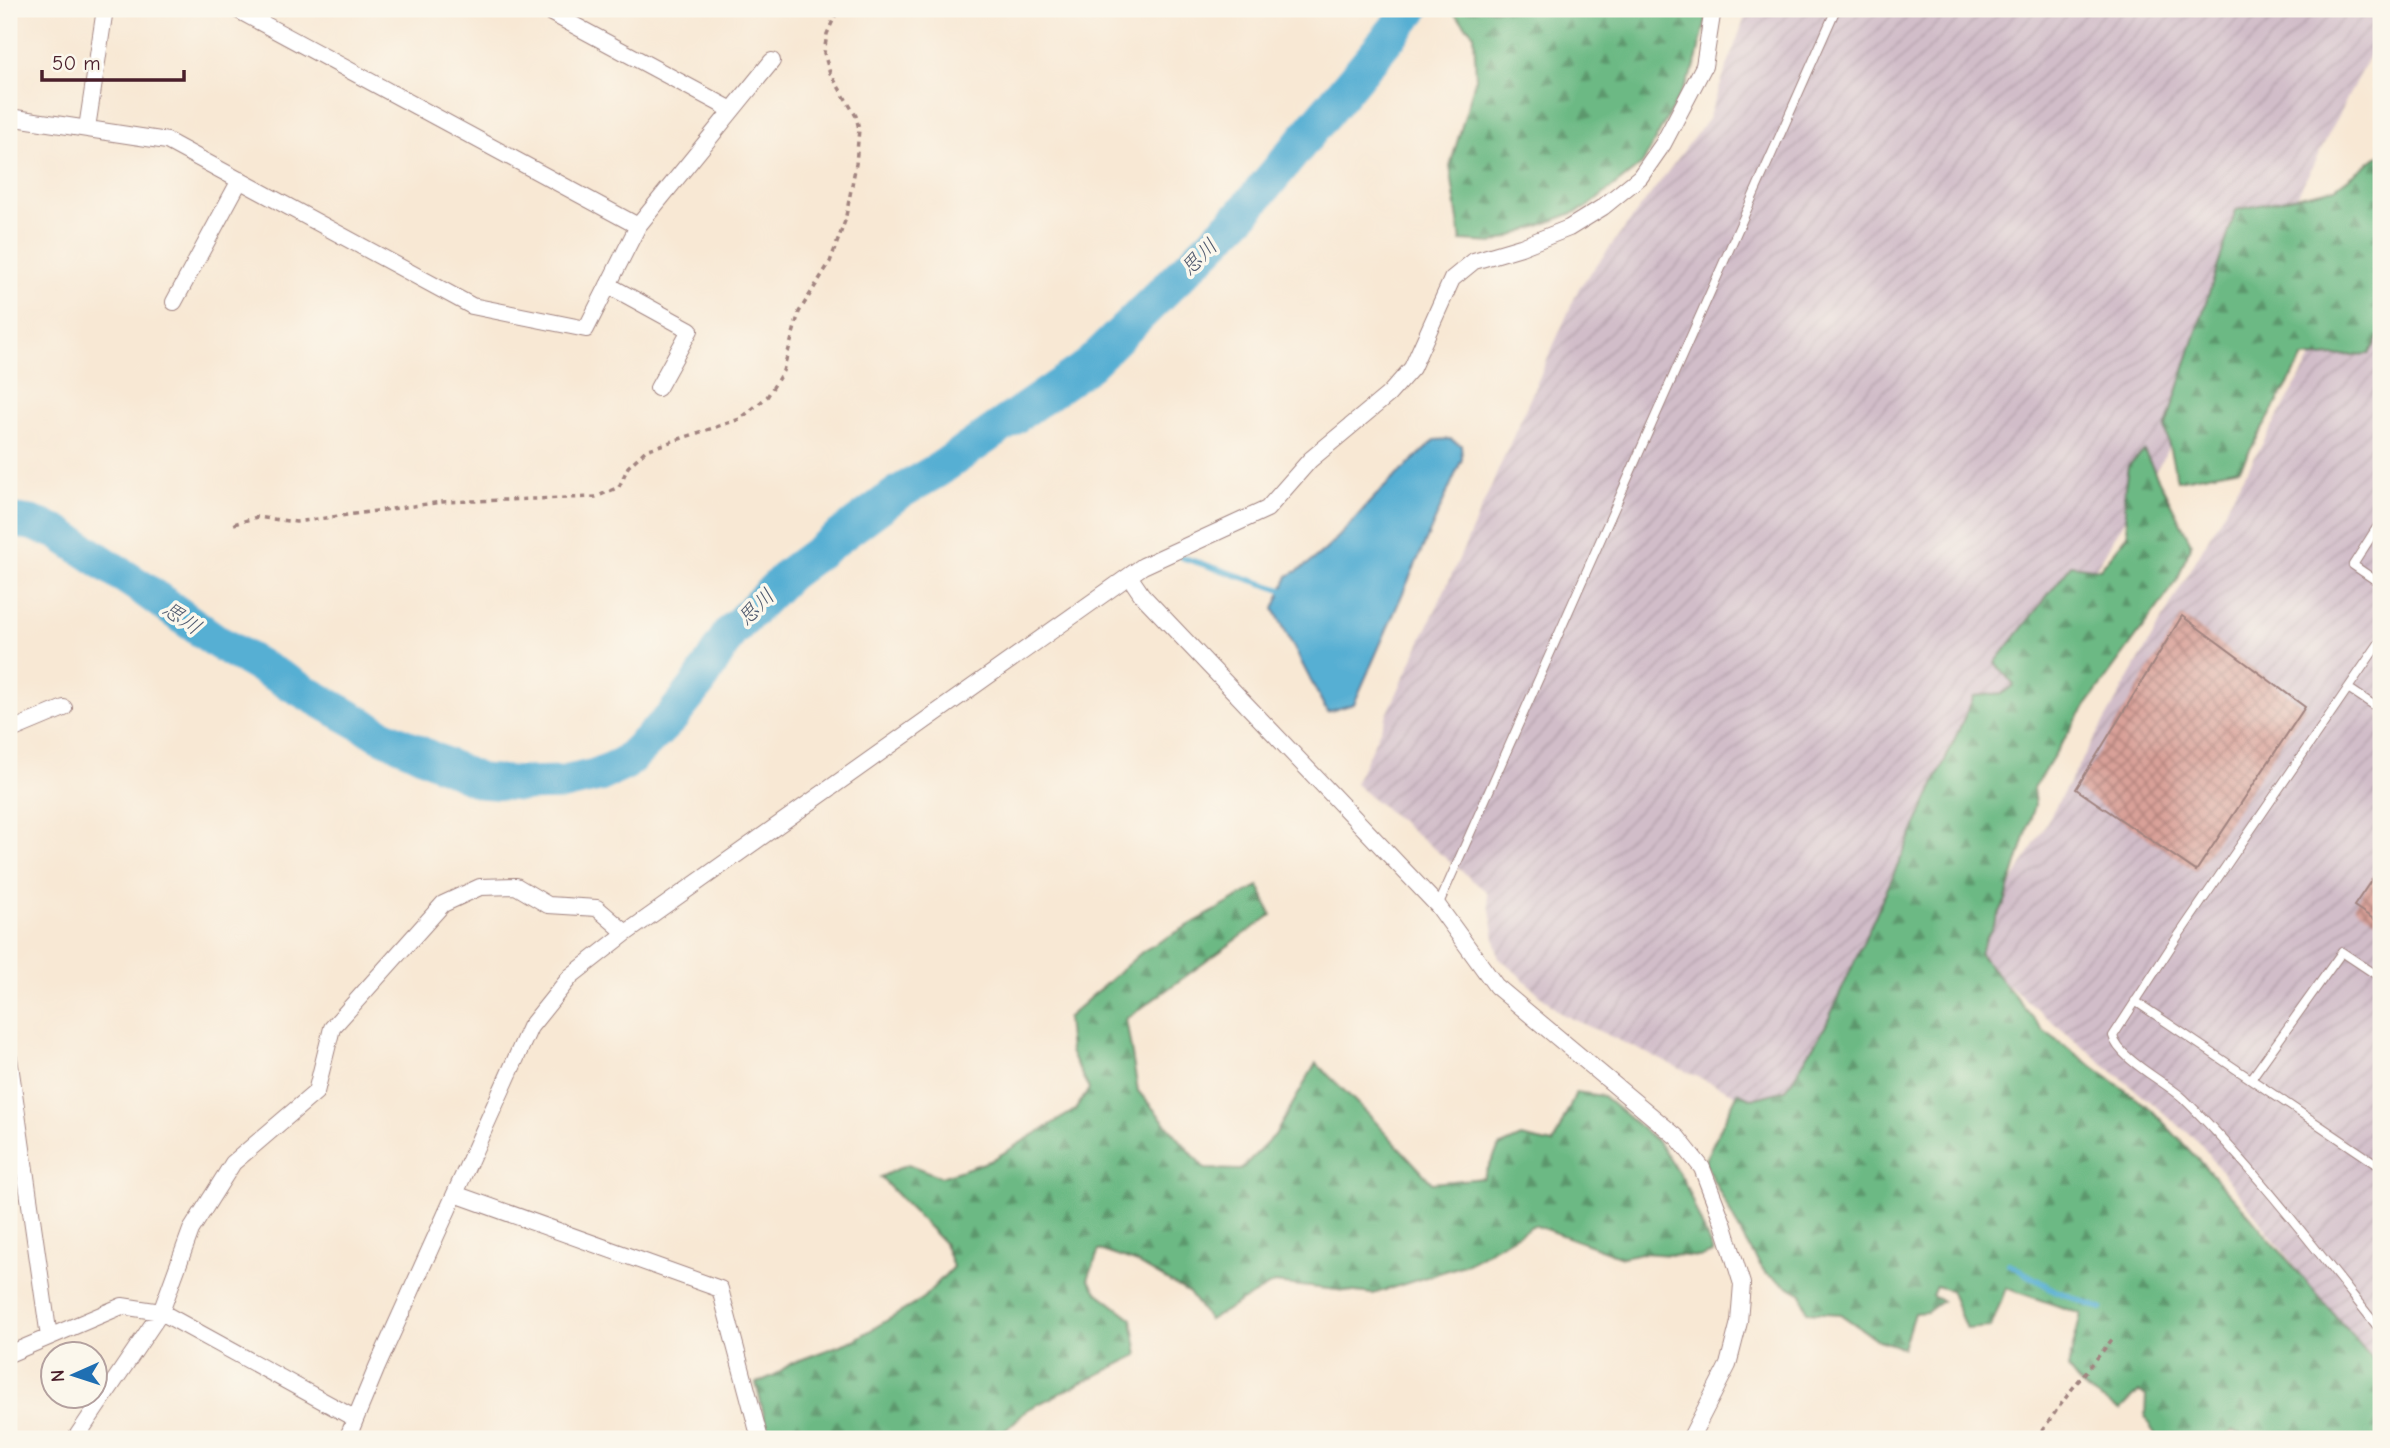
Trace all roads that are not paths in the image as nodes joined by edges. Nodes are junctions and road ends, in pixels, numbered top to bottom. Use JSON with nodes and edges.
{"nodes":[{"id":1,"x":106,"y":9,"type":"edge"},
{"id":2,"x":236,"y":9,"type":"edge"},
{"id":3,"x":544,"y":9,"type":"edge"},
{"id":4,"x":1713,"y":9,"type":"edge"},
{"id":5,"x":1836,"y":9,"type":"edge"},
{"id":6,"x":772,"y":61,"type":"dead end"},
{"id":7,"x":732,"y":110,"type":"junction"},
{"id":8,"x":9,"y":117,"type":"edge"},
{"id":9,"x":87,"y":128,"type":"junction"},
{"id":10,"x":240,"y":180,"type":"junction"},
{"id":11,"x":638,"y":226,"type":"junction"},
{"id":12,"x":608,"y":285,"type":"junction"},
{"id":13,"x":174,"y":302,"type":"dead end"},
{"id":14,"x":658,"y":388,"type":"dead end"},
{"id":15,"x":2381,"y":521,"type":"edge"},
{"id":16,"x":1129,"y":576,"type":"junction"},
{"id":17,"x":2381,"y":584,"type":"edge"},
{"id":18,"x":2381,"y":640,"type":"edge"},
{"id":19,"x":2348,"y":688,"type":"junction"},
{"id":20,"x":64,"y":708,"type":"dead end"},
{"id":21,"x":2381,"y":710,"type":"edge"},
{"id":22,"x":9,"y":731,"type":"edge"},
{"id":23,"x":1438,"y":906,"type":"junction"},
{"id":24,"x":626,"y":933,"type":"junction"},
{"id":25,"x":2381,"y":978,"type":"edge"},
{"id":26,"x":2135,"y":1002,"type":"junction"},
{"id":27,"x":9,"y":1058,"type":"edge"},
{"id":28,"x":2251,"y":1079,"type":"junction"},
{"id":29,"x":2381,"y":1167,"type":"edge"},
{"id":30,"x":455,"y":1194,"type":"junction"},
{"id":31,"x":161,"y":1312,"type":"junction"},
{"id":32,"x":2381,"y":1331,"type":"edge"},
{"id":33,"x":49,"y":1337,"type":"junction"},
{"id":34,"x":9,"y":1354,"type":"edge"},
{"id":35,"x":355,"y":1418,"type":"junction"},
{"id":36,"x":75,"y":1439,"type":"edge"},
{"id":37,"x":347,"y":1439,"type":"edge"},
{"id":38,"x":760,"y":1439,"type":"edge"},
{"id":39,"x":1690,"y":1439,"type":"edge"}],
"edges":[{"from":1,"to":9,"type":"street"},
{"from":2,"to":11,"type":"street"},
{"from":3,"to":7,"type":"street"},
{"from":4,"to":16,"type":"street"},
{"from":5,"to":23,"type":"lane"},
{"from":6,"to":7,"type":"street"},
{"from":7,"to":11,"type":"street"},
{"from":8,"to":9,"type":"street"},
{"from":9,"to":10,"type":"street"},
{"from":10,"to":12,"type":"street"},
{"from":10,"to":13,"type":"street"},
{"from":11,"to":12,"type":"street"},
{"from":12,"to":14,"type":"street"},
{"from":15,"to":17,"type":"lane"},
{"from":16,"to":23,"type":"street"},
{"from":16,"to":24,"type":"street"},
{"from":18,"to":19,"type":"lane"},
{"from":19,"to":21,"type":"lane"},
{"from":19,"to":26,"type":"lane"},
{"from":20,"to":22,"type":"street"},
{"from":23,"to":39,"type":"street"},
{"from":24,"to":30,"type":"street"},
{"from":24,"to":31,"type":"street"},
{"from":25,"to":28,"type":"lane"},
{"from":26,"to":28,"type":"lane"},
{"from":26,"to":32,"type":"lane"},
{"from":27,"to":33,"type":"street"},
{"from":28,"to":29,"type":"lane"},
{"from":30,"to":35,"type":"street"},
{"from":30,"to":38,"type":"street"},
{"from":31,"to":33,"type":"street"},
{"from":31,"to":35,"type":"street"},
{"from":31,"to":36,"type":"street"},
{"from":33,"to":34,"type":"street"},
{"from":35,"to":37,"type":"street"}]}
